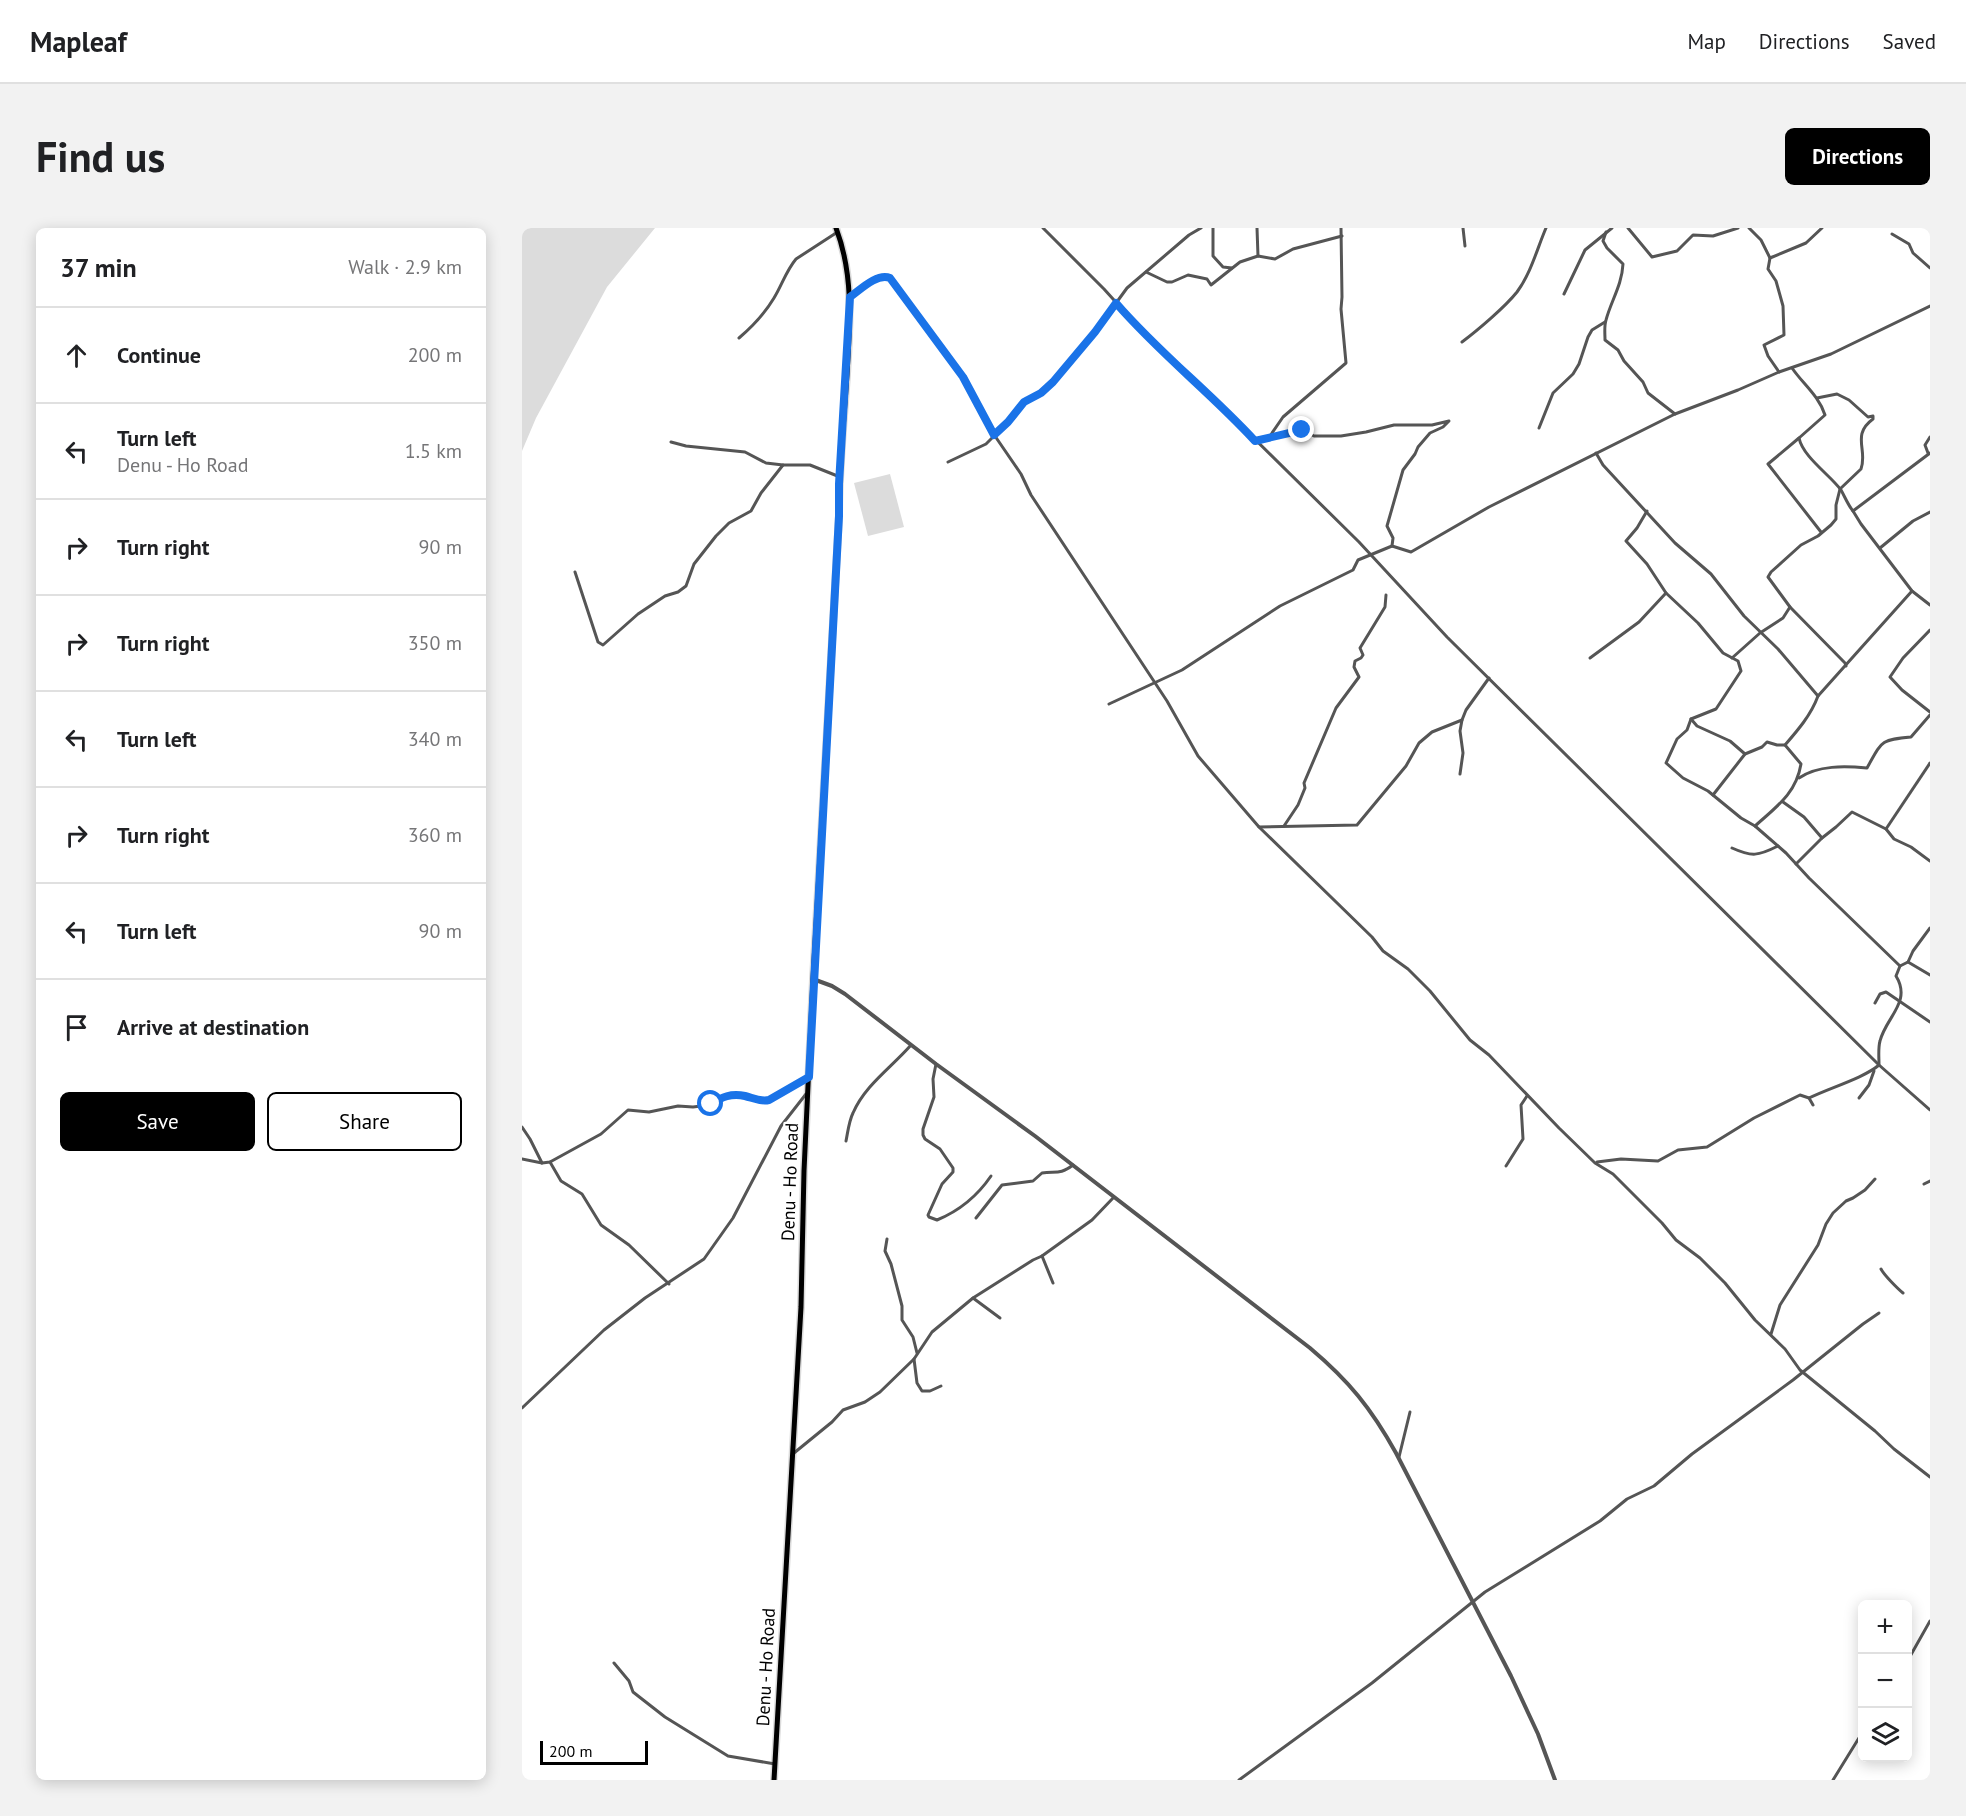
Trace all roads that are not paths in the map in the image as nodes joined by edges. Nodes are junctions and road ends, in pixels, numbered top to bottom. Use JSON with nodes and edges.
{"nodes":[{"id":1,"x":1043,"y":228,"type":"edge"},
{"id":2,"x":1202,"y":228,"type":"edge"},
{"id":3,"x":1213,"y":228,"type":"edge"},
{"id":4,"x":1257,"y":228,"type":"edge"},
{"id":5,"x":1341,"y":228,"type":"edge"},
{"id":6,"x":1463,"y":228,"type":"edge"},
{"id":7,"x":1546,"y":228,"type":"edge"},
{"id":8,"x":1612,"y":228,"type":"edge"},
{"id":9,"x":1628,"y":228,"type":"edge"},
{"id":10,"x":1738,"y":228,"type":"edge"},
{"id":11,"x":1749,"y":228,"type":"edge"},
{"id":12,"x":1822,"y":228,"type":"edge"},
{"id":13,"x":837,"y":230,"type":"edge"},
{"id":14,"x":1606,"y":232,"type":"junction"},
{"id":15,"x":1892,"y":234,"type":"dead end"},
{"id":16,"x":1342,"y":236,"type":"junction"},
{"id":17,"x":1465,"y":246,"type":"dead end"},
{"id":18,"x":1258,"y":256,"type":"junction"},
{"id":19,"x":1770,"y":258,"type":"junction"},
{"id":20,"x":1233,"y":268,"type":"junction"},
{"id":21,"x":1930,"y":268,"type":"edge"},
{"id":22,"x":1146,"y":272,"type":"junction"},
{"id":23,"x":1564,"y":294,"type":"dead end"},
{"id":24,"x":850,"y":297,"type":"junction"},
{"id":25,"x":1116,"y":303,"type":"junction"},
{"id":26,"x":1930,"y":306,"type":"edge"},
{"id":27,"x":1605,"y":322,"type":"junction"},
{"id":28,"x":739,"y":338,"type":"dead end"},
{"id":29,"x":1462,"y":342,"type":"dead end"},
{"id":30,"x":1792,"y":368,"type":"junction"},
{"id":31,"x":1779,"y":372,"type":"junction"},
{"id":32,"x":1817,"y":399,"type":"junction"},
{"id":33,"x":1675,"y":414,"type":"junction"},
{"id":34,"x":1539,"y":428,"type":"dead end"},
{"id":35,"x":994,"y":435,"type":"junction"},
{"id":36,"x":1269,"y":437,"type":"junction"},
{"id":37,"x":1930,"y":437,"type":"edge"},
{"id":38,"x":1799,"y":438,"type":"junction"},
{"id":39,"x":1255,"y":441,"type":"junction"},
{"id":40,"x":671,"y":442,"type":"dead end"},
{"id":41,"x":1596,"y":453,"type":"junction"},
{"id":42,"x":1929,"y":453,"type":"edge"},
{"id":43,"x":948,"y":462,"type":"dead end"},
{"id":44,"x":783,"y":465,"type":"junction"},
{"id":45,"x":840,"y":477,"type":"junction"},
{"id":46,"x":1840,"y":489,"type":"junction"},
{"id":47,"x":1647,"y":511,"type":"junction"},
{"id":48,"x":1853,"y":511,"type":"junction"},
{"id":49,"x":1930,"y":512,"type":"edge"},
{"id":50,"x":1821,"y":533,"type":"junction"},
{"id":51,"x":1392,"y":546,"type":"junction"},
{"id":52,"x":1880,"y":548,"type":"junction"},
{"id":53,"x":1371,"y":554,"type":"junction"},
{"id":54,"x":575,"y":572,"type":"dead end"},
{"id":55,"x":1912,"y":591,"type":"junction"},
{"id":56,"x":1666,"y":592,"type":"junction"},
{"id":57,"x":1386,"y":595,"type":"dead end"},
{"id":58,"x":1930,"y":605,"type":"edge"},
{"id":59,"x":1790,"y":607,"type":"junction"},
{"id":60,"x":1930,"y":630,"type":"edge"},
{"id":61,"x":1760,"y":633,"type":"junction"},
{"id":62,"x":1590,"y":658,"type":"dead end"},
{"id":63,"x":1732,"y":658,"type":"junction"},
{"id":64,"x":1846,"y":666,"type":"junction"},
{"id":65,"x":1489,"y":678,"type":"junction"},
{"id":66,"x":1155,"y":682,"type":"junction"},
{"id":67,"x":1818,"y":696,"type":"junction"},
{"id":68,"x":1109,"y":704,"type":"dead end"},
{"id":69,"x":1930,"y":714,"type":"edge"},
{"id":70,"x":1691,"y":719,"type":"junction"},
{"id":71,"x":1462,"y":720,"type":"junction"},
{"id":72,"x":1785,"y":745,"type":"junction"},
{"id":73,"x":1745,"y":754,"type":"junction"},
{"id":74,"x":1930,"y":763,"type":"edge"},
{"id":75,"x":1460,"y":774,"type":"dead end"},
{"id":76,"x":1799,"y":778,"type":"junction"},
{"id":77,"x":1713,"y":795,"type":"junction"},
{"id":78,"x":1783,"y":802,"type":"junction"},
{"id":79,"x":1284,"y":826,"type":"junction"},
{"id":80,"x":1755,"y":826,"type":"junction"},
{"id":81,"x":1259,"y":827,"type":"junction"},
{"id":82,"x":1886,"y":829,"type":"junction"},
{"id":83,"x":1822,"y":838,"type":"junction"},
{"id":84,"x":1778,"y":846,"type":"junction"},
{"id":85,"x":1732,"y":848,"type":"dead end"},
{"id":86,"x":1930,"y":861,"type":"edge"},
{"id":87,"x":1796,"y":864,"type":"junction"},
{"id":88,"x":1930,"y":928,"type":"edge"},
{"id":89,"x":1908,"y":962,"type":"junction"},
{"id":90,"x":1900,"y":966,"type":"junction"},
{"id":91,"x":1930,"y":975,"type":"edge"},
{"id":92,"x":813,"y":979,"type":"junction"},
{"id":93,"x":1875,"y":1003,"type":"dead end"},
{"id":94,"x":1901,"y":1003,"type":"junction"},
{"id":95,"x":1930,"y":1022,"type":"edge"},
{"id":96,"x":911,"y":1045,"type":"junction"},
{"id":97,"x":936,"y":1064,"type":"junction"},
{"id":98,"x":1879,"y":1065,"type":"junction"},
{"id":99,"x":1874,"y":1069,"type":"junction"},
{"id":100,"x":809,"y":1077,"type":"junction"},
{"id":101,"x":808,"y":1092,"type":"junction"},
{"id":102,"x":1527,"y":1096,"type":"junction"},
{"id":103,"x":1809,"y":1098,"type":"junction"},
{"id":104,"x":1859,"y":1098,"type":"dead end"},
{"id":105,"x":1813,"y":1105,"type":"dead end"},
{"id":106,"x":1930,"y":1110,"type":"edge"},
{"id":107,"x":522,"y":1127,"type":"edge"},
{"id":108,"x":846,"y":1140,"type":"dead end"},
{"id":109,"x":522,"y":1159,"type":"edge"},
{"id":110,"x":550,"y":1162,"type":"junction"},
{"id":111,"x":542,"y":1163,"type":"junction"},
{"id":112,"x":1595,"y":1163,"type":"junction"},
{"id":113,"x":1073,"y":1165,"type":"junction"},
{"id":114,"x":1506,"y":1166,"type":"dead end"},
{"id":115,"x":991,"y":1176,"type":"dead end"},
{"id":116,"x":1875,"y":1179,"type":"dead end"},
{"id":117,"x":1930,"y":1181,"type":"edge"},
{"id":118,"x":1924,"y":1184,"type":"dead end"},
{"id":119,"x":1114,"y":1197,"type":"junction"},
{"id":120,"x":976,"y":1218,"type":"dead end"},
{"id":121,"x":887,"y":1239,"type":"dead end"},
{"id":122,"x":1042,"y":1256,"type":"junction"},
{"id":123,"x":1881,"y":1269,"type":"dead end"},
{"id":124,"x":1053,"y":1283,"type":"dead end"},
{"id":125,"x":669,"y":1284,"type":"junction"},
{"id":126,"x":1904,"y":1293,"type":"dead end"},
{"id":127,"x":972,"y":1298,"type":"junction"},
{"id":128,"x":1879,"y":1313,"type":"dead end"},
{"id":129,"x":1000,"y":1318,"type":"dead end"},
{"id":130,"x":1771,"y":1334,"type":"junction"},
{"id":131,"x":915,"y":1358,"type":"junction"},
{"id":132,"x":1803,"y":1372,"type":"junction"},
{"id":133,"x":941,"y":1386,"type":"dead end"},
{"id":134,"x":522,"y":1408,"type":"edge"},
{"id":135,"x":1410,"y":1412,"type":"dead end"},
{"id":136,"x":792,"y":1454,"type":"junction"},
{"id":137,"x":1399,"y":1458,"type":"junction"},
{"id":138,"x":1930,"y":1477,"type":"edge"},
{"id":139,"x":1473,"y":1602,"type":"junction"},
{"id":140,"x":1930,"y":1621,"type":"edge"},
{"id":141,"x":1911,"y":1654,"type":"edge"},
{"id":142,"x":614,"y":1663,"type":"dead end"},
{"id":143,"x":1858,"y":1741,"type":"edge"},
{"id":144,"x":775,"y":1764,"type":"junction"},
{"id":145,"x":774,"y":1780,"type":"edge"},
{"id":146,"x":1239,"y":1780,"type":"edge"},
{"id":147,"x":1555,"y":1780,"type":"edge"},
{"id":148,"x":1833,"y":1780,"type":"edge"}],
"edges":[{"from":1,"to":25,"type":"street"},
{"from":2,"to":22,"type":"street"},
{"from":3,"to":20,"type":"street"},
{"from":4,"to":18,"type":"street"},
{"from":5,"to":16,"type":"street"},
{"from":6,"to":17,"type":"street"},
{"from":7,"to":29,"type":"street"},
{"from":8,"to":14,"type":"street"},
{"from":9,"to":10,"type":"street"},
{"from":11,"to":19,"type":"street"},
{"from":12,"to":19,"type":"street"},
{"from":13,"to":24,"type":"main road","name":"Denu - Ho Road"},
{"from":13,"to":28,"type":"street"},
{"from":14,"to":23,"type":"street"},
{"from":14,"to":27,"type":"street"},
{"from":15,"to":21,"type":"street"},
{"from":16,"to":18,"type":"street"},
{"from":16,"to":36,"type":"street"},
{"from":18,"to":20,"type":"street"},
{"from":19,"to":31,"type":"street"},
{"from":20,"to":22,"type":"street"},
{"from":22,"to":25,"type":"street"},
{"from":24,"to":35,"type":"street"},
{"from":24,"to":45,"type":"main road","name":"Denu - Ho Road"},
{"from":25,"to":35,"type":"street"},
{"from":25,"to":39,"type":"street"},
{"from":26,"to":30,"type":"street"},
{"from":27,"to":33,"type":"street"},
{"from":27,"to":34,"type":"street"},
{"from":30,"to":31,"type":"street"},
{"from":30,"to":32,"type":"street"},
{"from":31,"to":33,"type":"street"},
{"from":32,"to":38,"type":"street"},
{"from":32,"to":46,"type":"street"},
{"from":33,"to":41,"type":"street"},
{"from":35,"to":43,"type":"street"},
{"from":35,"to":66,"type":"street"},
{"from":36,"to":39,"type":"street"},
{"from":36,"to":51,"type":"street"},
{"from":37,"to":42,"type":"street"},
{"from":38,"to":46,"type":"street"},
{"from":38,"to":50,"type":"street"},
{"from":39,"to":53,"type":"street"},
{"from":40,"to":44,"type":"street"},
{"from":41,"to":47,"type":"street"},
{"from":41,"to":51,"type":"street"},
{"from":42,"to":48,"type":"street"},
{"from":44,"to":45,"type":"street"},
{"from":44,"to":54,"type":"street"},
{"from":45,"to":92,"type":"main road","name":"Denu - Ho Road"},
{"from":46,"to":48,"type":"street"},
{"from":46,"to":50,"type":"street"},
{"from":47,"to":56,"type":"street"},
{"from":47,"to":61,"type":"street"},
{"from":48,"to":52,"type":"street"},
{"from":49,"to":52,"type":"street"},
{"from":50,"to":59,"type":"street"},
{"from":51,"to":53,"type":"street"},
{"from":52,"to":55,"type":"street"},
{"from":53,"to":65,"type":"street"},
{"from":53,"to":66,"type":"street"},
{"from":55,"to":58,"type":"street"},
{"from":55,"to":64,"type":"street"},
{"from":56,"to":62,"type":"street"},
{"from":56,"to":63,"type":"street"},
{"from":57,"to":79,"type":"street"},
{"from":59,"to":61,"type":"street"},
{"from":59,"to":64,"type":"street"},
{"from":60,"to":69,"type":"street"},
{"from":61,"to":63,"type":"street"},
{"from":61,"to":67,"type":"street"},
{"from":63,"to":70,"type":"street"},
{"from":64,"to":67,"type":"street"},
{"from":65,"to":71,"type":"street"},
{"from":65,"to":98,"type":"street"},
{"from":66,"to":68,"type":"street"},
{"from":66,"to":81,"type":"street"},
{"from":67,"to":72,"type":"street"},
{"from":69,"to":76,"type":"street"},
{"from":70,"to":73,"type":"street"},
{"from":70,"to":77,"type":"street"},
{"from":71,"to":75,"type":"street"},
{"from":71,"to":79,"type":"street"},
{"from":72,"to":73,"type":"street"},
{"from":72,"to":76,"type":"street"},
{"from":73,"to":77,"type":"street"},
{"from":74,"to":82,"type":"street"},
{"from":76,"to":78,"type":"street"},
{"from":77,"to":80,"type":"street"},
{"from":78,"to":80,"type":"street"},
{"from":78,"to":83,"type":"street"},
{"from":79,"to":81,"type":"street"},
{"from":80,"to":84,"type":"street"},
{"from":81,"to":102,"type":"street"},
{"from":82,"to":83,"type":"street"},
{"from":82,"to":86,"type":"street"},
{"from":83,"to":87,"type":"street"},
{"from":84,"to":85,"type":"street"},
{"from":84,"to":87,"type":"street"},
{"from":87,"to":90,"type":"street"},
{"from":88,"to":89,"type":"street"},
{"from":89,"to":90,"type":"street"},
{"from":89,"to":91,"type":"street"},
{"from":90,"to":94,"type":"street"},
{"from":92,"to":96,"type":"street"},
{"from":92,"to":100,"type":"main road","name":"Denu - Ho Road"},
{"from":93,"to":94,"type":"street"},
{"from":94,"to":95,"type":"street"},
{"from":94,"to":98,"type":"street"},
{"from":96,"to":97,"type":"street"},
{"from":96,"to":108,"type":"street"},
{"from":97,"to":113,"type":"street"},
{"from":97,"to":115,"type":"street"},
{"from":98,"to":99,"type":"street"},
{"from":98,"to":106,"type":"street"},
{"from":99,"to":103,"type":"street"},
{"from":99,"to":104,"type":"street"},
{"from":100,"to":101,"type":"main road","name":"Denu - Ho Road"},
{"from":100,"to":110,"type":"street"},
{"from":101,"to":125,"type":"street"},
{"from":101,"to":136,"type":"main road","name":"Denu - Ho Road"},
{"from":102,"to":112,"type":"street"},
{"from":102,"to":114,"type":"street"},
{"from":103,"to":105,"type":"street"},
{"from":103,"to":112,"type":"street"},
{"from":107,"to":111,"type":"street"},
{"from":109,"to":111,"type":"street"},
{"from":110,"to":111,"type":"street"},
{"from":110,"to":125,"type":"street"},
{"from":112,"to":130,"type":"street"},
{"from":113,"to":119,"type":"street"},
{"from":113,"to":120,"type":"street"},
{"from":116,"to":130,"type":"street"},
{"from":117,"to":118,"type":"street"},
{"from":119,"to":122,"type":"street"},
{"from":119,"to":137,"type":"street"},
{"from":121,"to":131,"type":"street"},
{"from":122,"to":124,"type":"street"},
{"from":122,"to":127,"type":"street"},
{"from":123,"to":126,"type":"street"},
{"from":125,"to":134,"type":"street"},
{"from":127,"to":129,"type":"street"},
{"from":127,"to":131,"type":"street"},
{"from":128,"to":132,"type":"street"},
{"from":130,"to":132,"type":"street"},
{"from":131,"to":133,"type":"street"},
{"from":131,"to":136,"type":"street"},
{"from":132,"to":138,"type":"street"},
{"from":132,"to":139,"type":"street"},
{"from":135,"to":137,"type":"street"},
{"from":136,"to":144,"type":"main road","name":"Denu - Ho Road"},
{"from":137,"to":139,"type":"street"},
{"from":139,"to":146,"type":"street"},
{"from":139,"to":147,"type":"street"},
{"from":140,"to":141,"type":"street"},
{"from":142,"to":144,"type":"street"},
{"from":143,"to":148,"type":"street"},
{"from":144,"to":145,"type":"main road","name":"Denu - Ho Road"}]}
